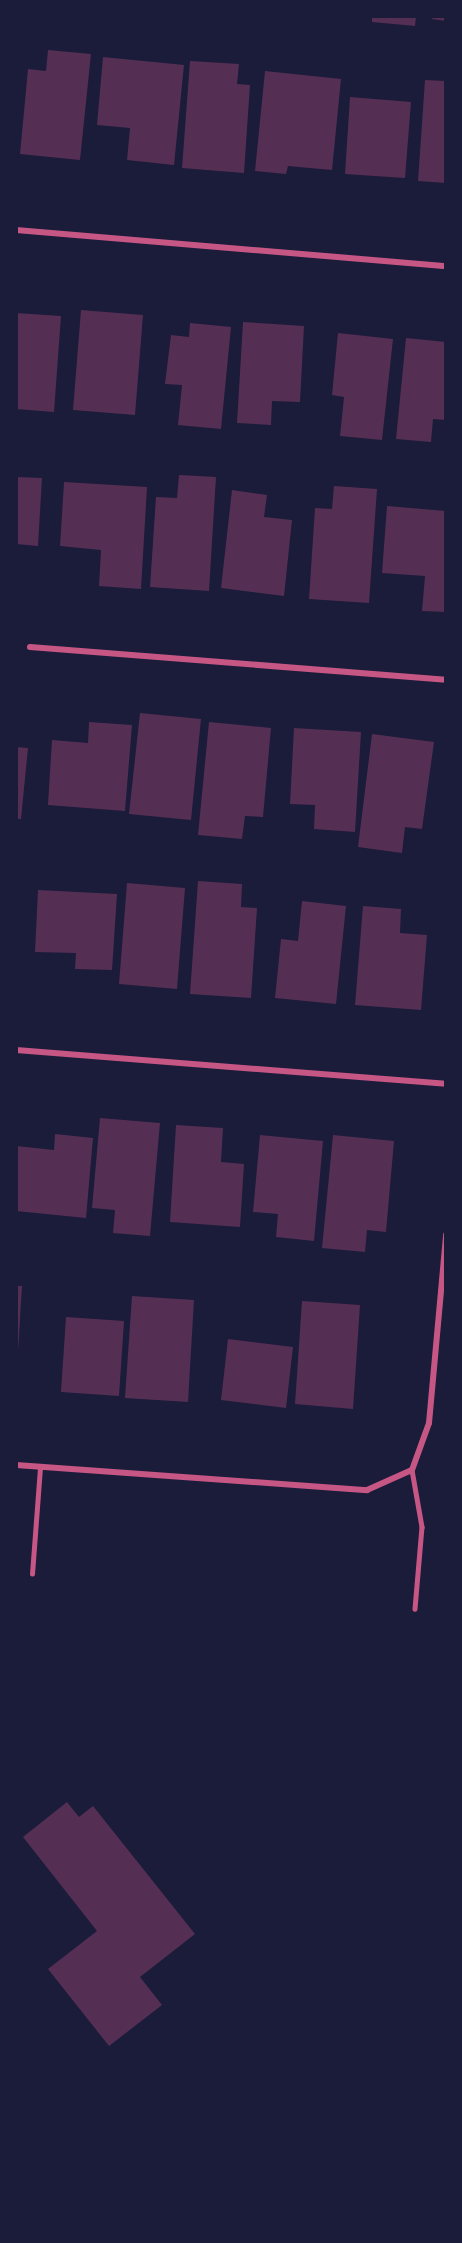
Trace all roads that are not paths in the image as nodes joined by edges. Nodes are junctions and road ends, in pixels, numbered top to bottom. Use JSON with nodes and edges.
{"nodes":[{"id":1,"x":16,"y":230,"type":"edge"},
{"id":2,"x":446,"y":266,"type":"edge"},
{"id":3,"x":30,"y":647,"type":"dead end"},
{"id":4,"x":446,"y":680,"type":"edge"},
{"id":5,"x":16,"y":1050,"type":"edge"},
{"id":6,"x":446,"y":1084,"type":"edge"},
{"id":7,"x":446,"y":1235,"type":"edge"},
{"id":8,"x":16,"y":1465,"type":"edge"},
{"id":9,"x":40,"y":1467,"type":"junction"},
{"id":10,"x":412,"y":1470,"type":"junction"},
{"id":11,"x":32,"y":1574,"type":"dead end"},
{"id":12,"x":415,"y":1609,"type":"dead end"}],
"edges":[{"from":1,"to":2,"type":"street"},
{"from":3,"to":4,"type":"street"},
{"from":5,"to":6,"type":"street"},
{"from":7,"to":10,"type":"street"},
{"from":8,"to":9,"type":"street"},
{"from":9,"to":10,"type":"street"},
{"from":9,"to":11,"type":"lane"},
{"from":10,"to":12,"type":"lane"}]}
